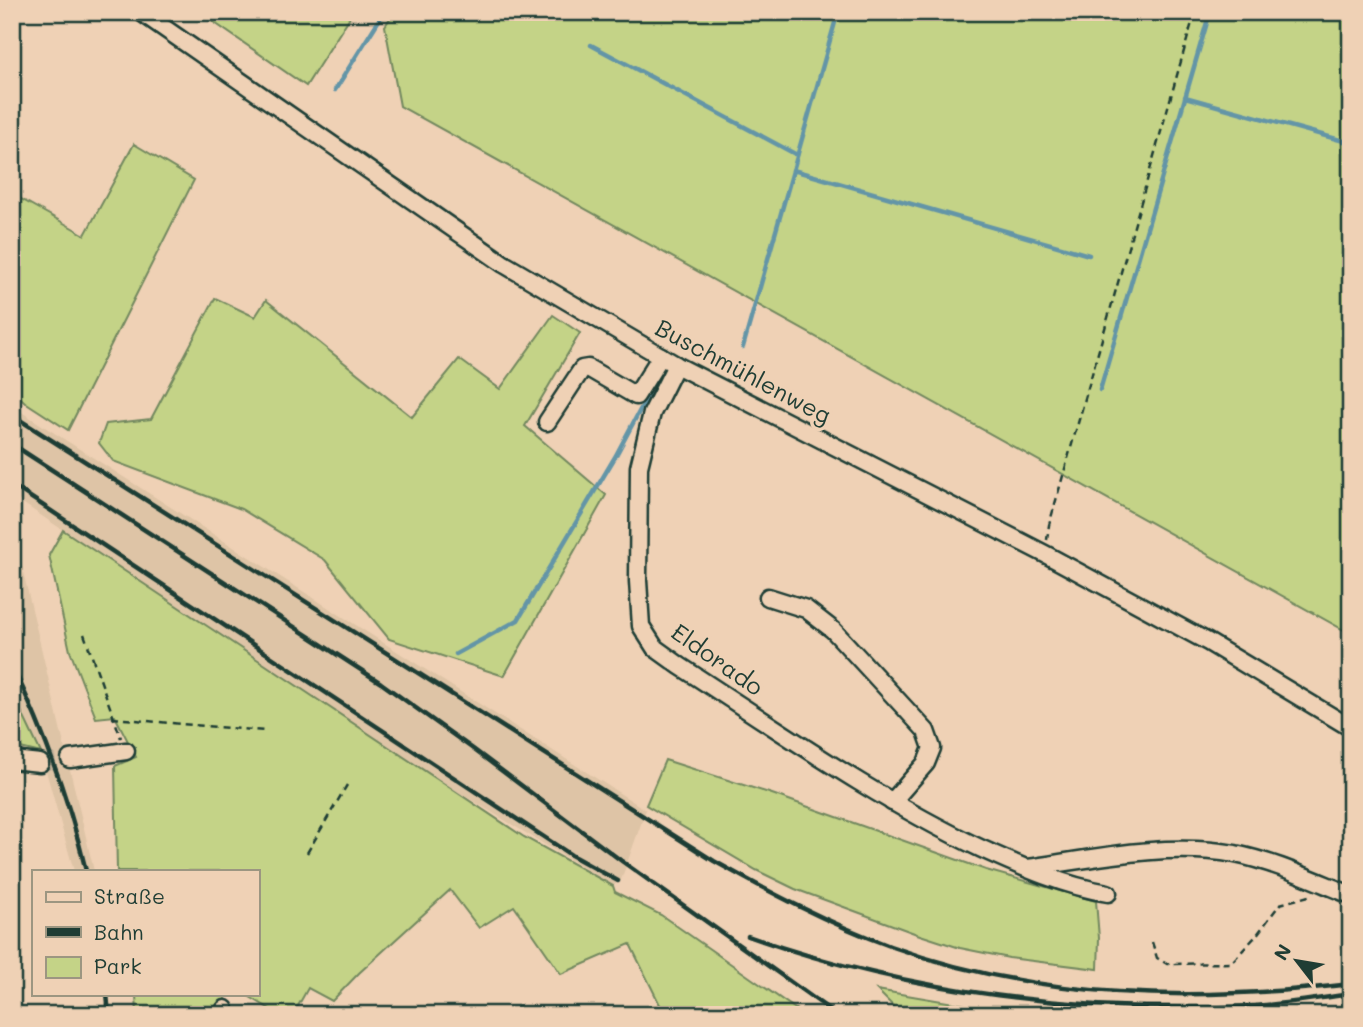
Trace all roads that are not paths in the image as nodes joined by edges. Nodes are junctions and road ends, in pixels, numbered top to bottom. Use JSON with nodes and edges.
{"nodes":[{"id":1,"x":141,"y":12,"type":"edge"},
{"id":2,"x":661,"y":356,"type":"junction"},
{"id":3,"x":676,"y":365,"type":"junction"},
{"id":4,"x":547,"y":422,"type":"dead end"},
{"id":5,"x":768,"y":597,"type":"dead end"},
{"id":6,"x":1351,"y":728,"type":"edge"},
{"id":7,"x":126,"y":751,"type":"road end"},
{"id":8,"x":71,"y":759,"type":"tunnel mouth"},
{"id":9,"x":12,"y":760,"type":"edge"},
{"id":10,"x":40,"y":763,"type":"tunnel mouth"},
{"id":11,"x":892,"y":802,"type":"junction"},
{"id":12,"x":1026,"y":868,"type":"junction"},
{"id":13,"x":1108,"y":893,"type":"dead end"},
{"id":14,"x":1351,"y":895,"type":"edge"}],
"edges":[{"from":1,"to":2,"type":"street","name":"Buschmühlenweg"},
{"from":2,"to":3,"type":"street","name":"Buschmühlenweg"},
{"from":2,"to":4,"type":"street"},
{"from":3,"to":6,"type":"street","name":"Buschmühlenweg"},
{"from":3,"to":11,"type":"street","name":"Eldorado"},
{"from":5,"to":11,"type":"street"},
{"from":7,"to":8,"type":"street"},
{"from":9,"to":10,"type":"street"},
{"from":11,"to":12,"type":"street","name":"Eldorado"},
{"from":12,"to":13,"type":"street","name":"Eldorado"},
{"from":12,"to":14,"type":"street"}]}
